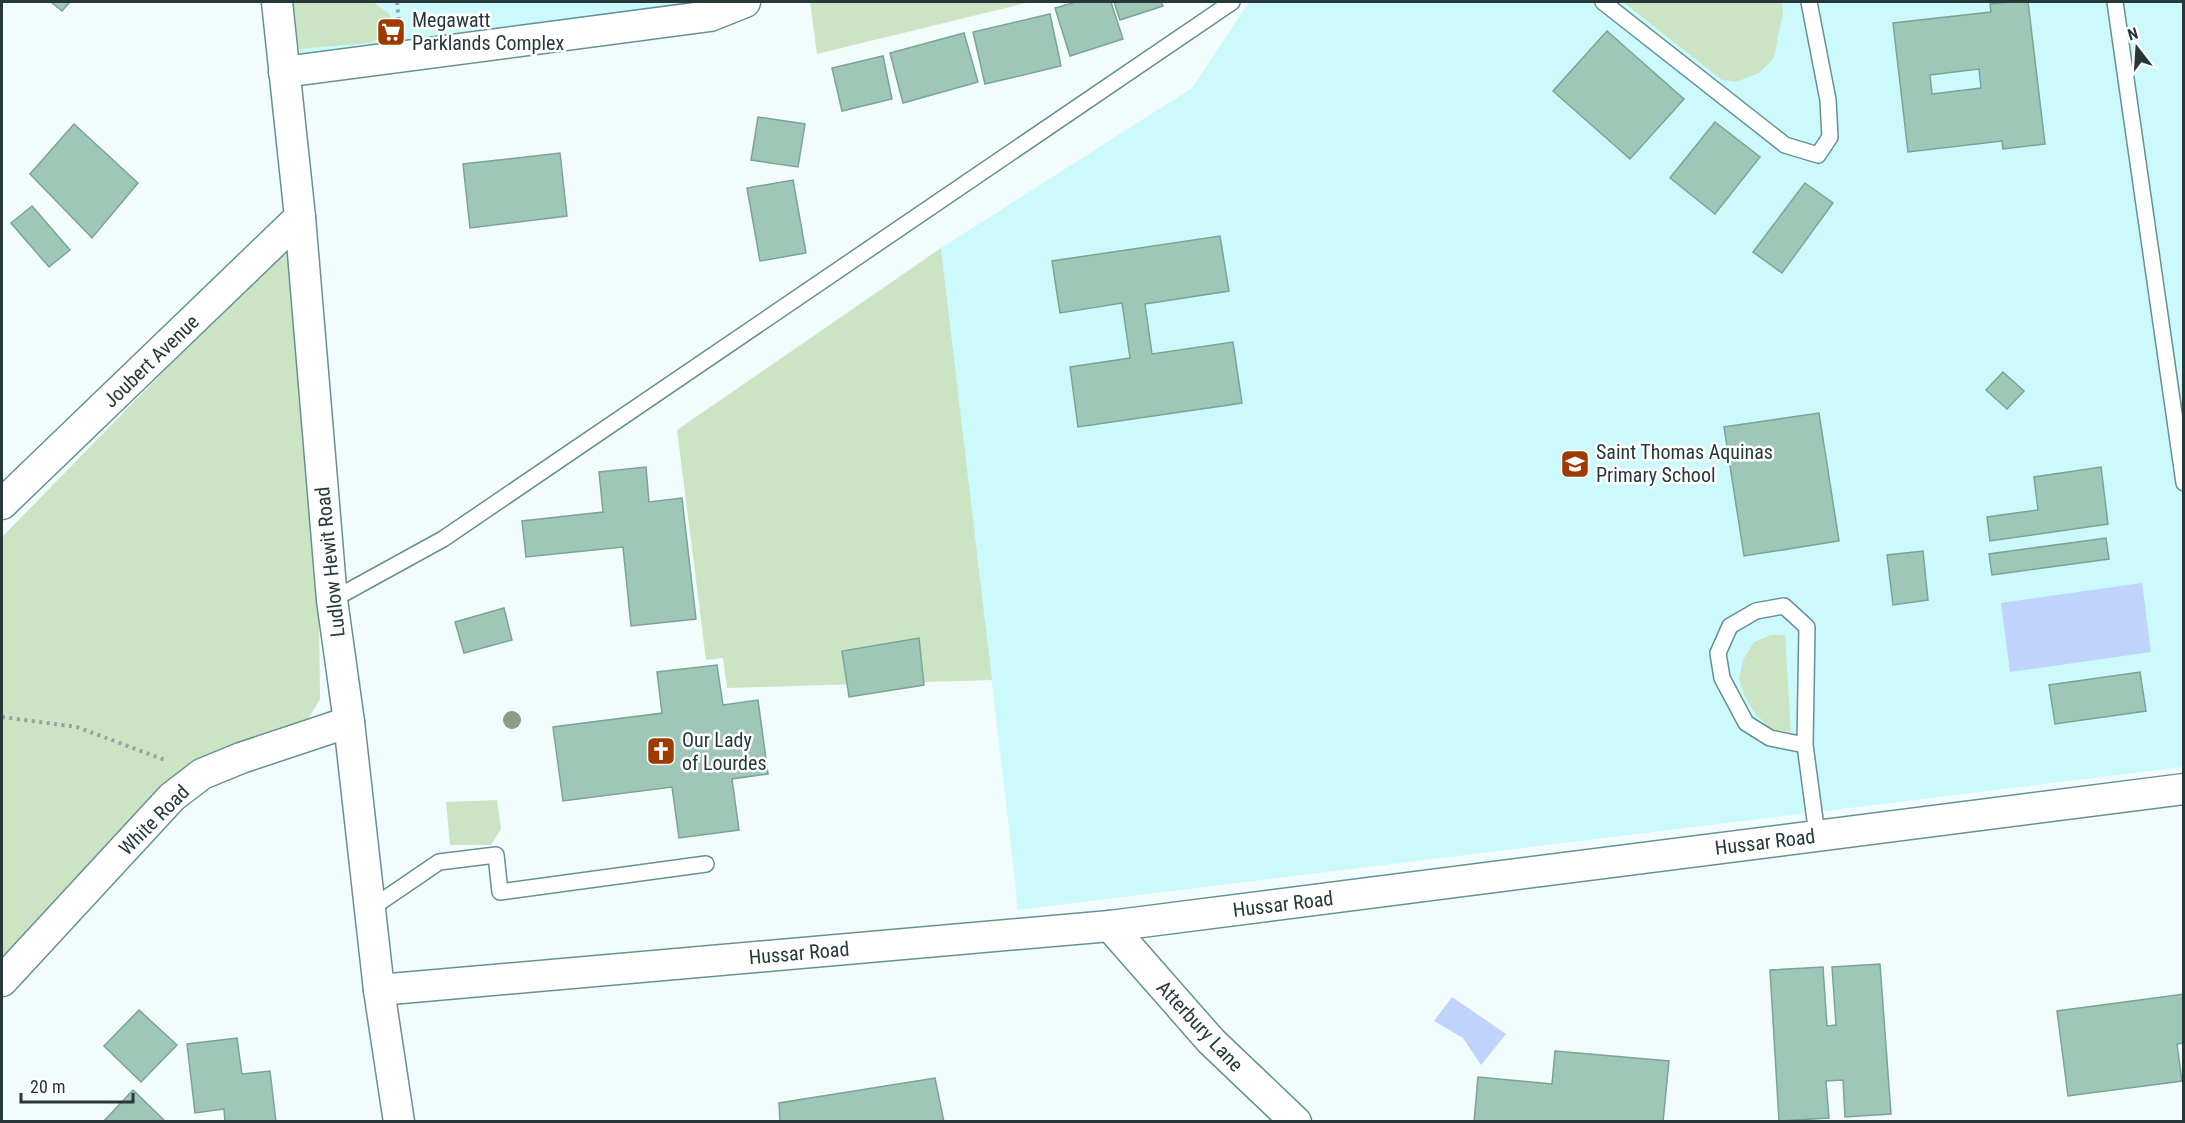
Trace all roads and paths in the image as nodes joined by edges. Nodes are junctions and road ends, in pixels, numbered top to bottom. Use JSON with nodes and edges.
{"nodes":[{"id":1,"x":277,"y":2,"type":"edge"},
{"id":2,"x":745,"y":2,"type":"edge"},
{"id":3,"x":1232,"y":2,"type":"edge"},
{"id":4,"x":1603,"y":2,"type":"edge"},
{"id":5,"x":1809,"y":2,"type":"edge"},
{"id":6,"x":2115,"y":2,"type":"edge"},
{"id":7,"x":284,"y":72,"type":"junction"},
{"id":8,"x":300,"y":217,"type":"junction"},
{"id":9,"x":2184,"y":483,"type":"edge"},
{"id":10,"x":2,"y":504,"type":"edge"},
{"id":11,"x":332,"y":600,"type":"junction"},
{"id":12,"x":2,"y":717,"type":"edge"},
{"id":13,"x":349,"y":722,"type":"junction"},
{"id":14,"x":1805,"y":745,"type":"junction"},
{"id":15,"x":202,"y":774,"type":"junction"},
{"id":16,"x":2184,"y":789,"type":"edge"},
{"id":17,"x":1817,"y":835,"type":"junction"},
{"id":18,"x":706,"y":864,"type":"dead end"},
{"id":19,"x":370,"y":909,"type":"junction"},
{"id":20,"x":1110,"y":926,"type":"junction"},
{"id":21,"x":2,"y":981,"type":"edge"},
{"id":22,"x":379,"y":990,"type":"junction"},
{"id":23,"x":399,"y":1122,"type":"edge"},
{"id":24,"x":1296,"y":1122,"type":"edge"}],
"edges":[{"from":1,"to":7,"type":"street","name":"Ludlow Hewit Road"},
{"from":2,"to":7,"type":"street"},
{"from":3,"to":11,"type":"lane"},
{"from":4,"to":5,"type":"lane"},
{"from":6,"to":9,"type":"lane"},
{"from":7,"to":8,"type":"street","name":"Ludlow Hewit Road"},
{"from":8,"to":10,"type":"street","name":"Joubert Avenue"},
{"from":8,"to":11,"type":"street","name":"Ludlow Hewit Road"},
{"from":11,"to":13,"type":"street","name":"Ludlow Hewit Road"},
{"from":12,"to":15,"type":"path"},
{"from":13,"to":15,"type":"street","name":"White Road"},
{"from":13,"to":19,"type":"street","name":"Ludlow Hewit Road"},
{"from":14,"to":14,"type":"lane"},
{"from":14,"to":17,"type":"lane"},
{"from":15,"to":21,"type":"street","name":"White Road"},
{"from":16,"to":17,"type":"street","name":"Hussar Road"},
{"from":17,"to":20,"type":"street","name":"Hussar Road"},
{"from":18,"to":19,"type":"lane"},
{"from":19,"to":22,"type":"street","name":"Ludlow Hewit Road"},
{"from":20,"to":22,"type":"street","name":"Hussar Road"},
{"from":20,"to":24,"type":"street","name":"Atterbury Lane"},
{"from":22,"to":23,"type":"street","name":"Ludlow Hewit Road"}]}
